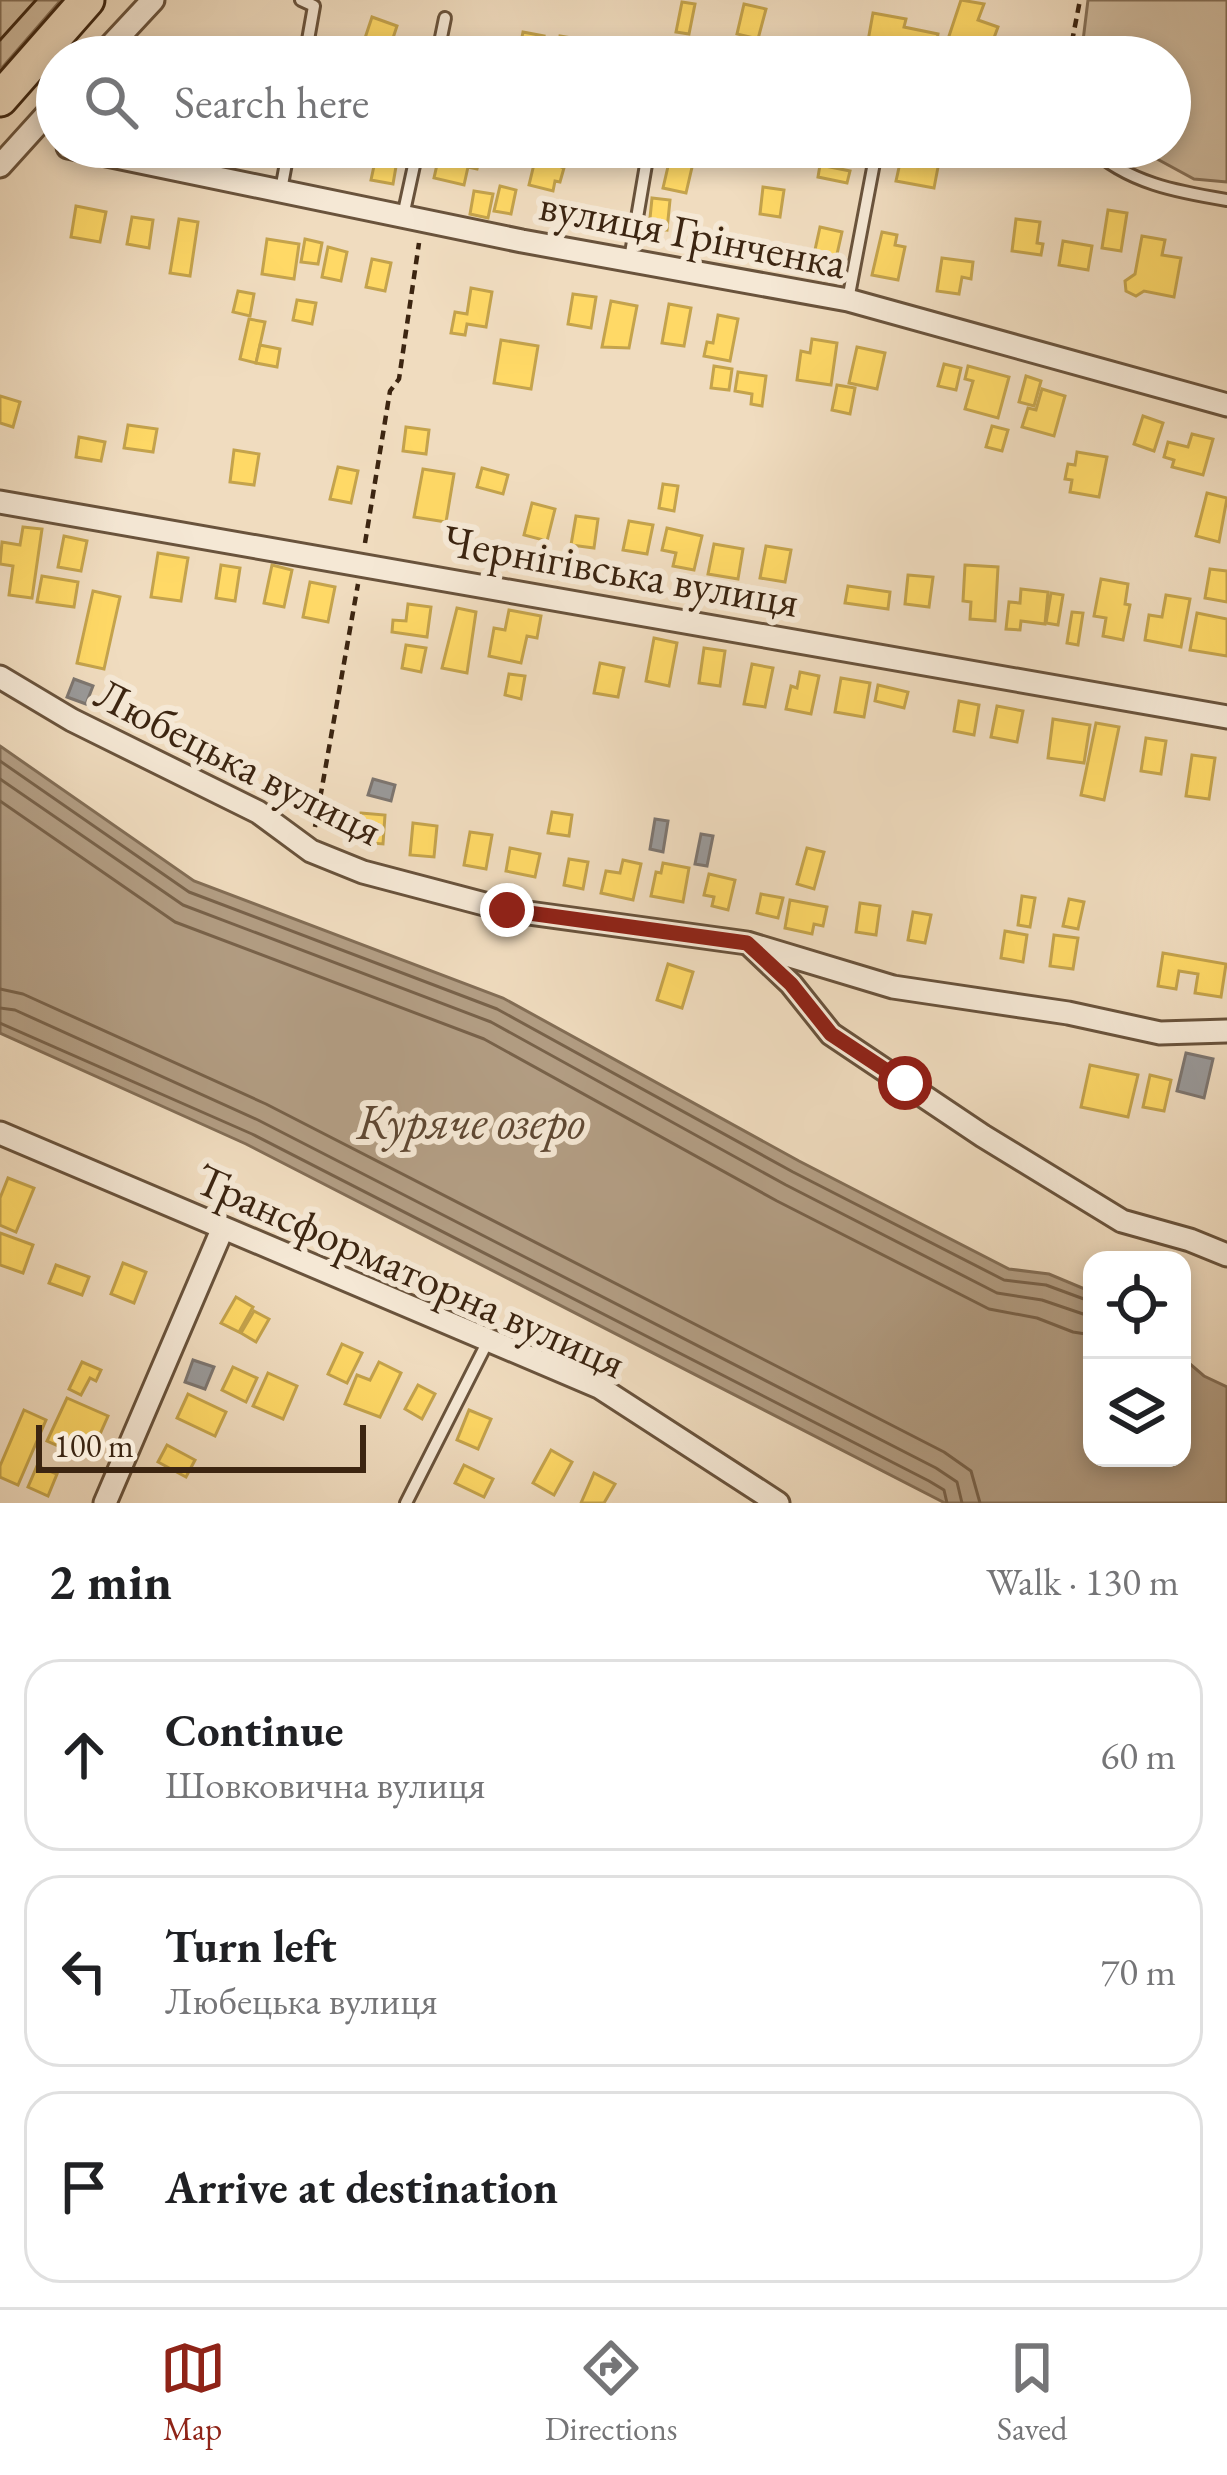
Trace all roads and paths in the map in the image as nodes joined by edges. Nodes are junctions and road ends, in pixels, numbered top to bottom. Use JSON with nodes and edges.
{"nodes":[{"id":1,"x":87,"y":0,"type":"edge"},
{"id":2,"x":153,"y":0,"type":"edge"},
{"id":3,"x":301,"y":0,"type":"edge"},
{"id":4,"x":1080,"y":0,"type":"edge"},
{"id":5,"x":445,"y":18,"type":"dead end"},
{"id":6,"x":55,"y":36,"type":"edge"},
{"id":7,"x":120,"y":36,"type":"edge"},
{"id":8,"x":309,"y":36,"type":"edge"},
{"id":9,"x":441,"y":36,"type":"edge"},
{"id":10,"x":1073,"y":36,"type":"edge"},
{"id":11,"x":36,"y":58,"type":"edge"},
{"id":12,"x":0,"y":99,"type":"edge"},
{"id":13,"x":36,"y":126,"type":"edge"},
{"id":14,"x":25,"y":138,"type":"junction"},
{"id":15,"x":36,"y":140,"type":"edge"},
{"id":16,"x":0,"y":166,"type":"edge"},
{"id":17,"x":165,"y":168,"type":"edge"},
{"id":18,"x":285,"y":168,"type":"edge"},
{"id":19,"x":417,"y":168,"type":"edge"},
{"id":20,"x":645,"y":168,"type":"edge"},
{"id":21,"x":874,"y":168,"type":"edge"},
{"id":22,"x":1120,"y":168,"type":"edge"},
{"id":23,"x":281,"y":193,"type":"junction"},
{"id":24,"x":1227,"y":200,"type":"edge"},
{"id":25,"x":413,"y":218,"type":"junction"},
{"id":26,"x":629,"y":262,"type":"junction"},
{"id":27,"x":848,"y":300,"type":"junction"},
{"id":28,"x":1227,"y":405,"type":"edge"},
{"id":29,"x":0,"y":502,"type":"edge"},
{"id":30,"x":362,"y":563,"type":"junction"},
{"id":31,"x":0,"y":677,"type":"edge"},
{"id":32,"x":1227,"y":717,"type":"edge"},
{"id":33,"x":311,"y":851,"type":"junction"},
{"id":34,"x":747,"y":943,"type":"junction"},
{"id":35,"x":1227,"y":1031,"type":"edge"},
{"id":36,"x":0,"y":1133,"type":"edge"},
{"id":37,"x":222,"y":1230,"type":"junction"},
{"id":38,"x":1227,"y":1255,"type":"edge"},
{"id":39,"x":488,"y":1341,"type":"junction"},
{"id":40,"x":105,"y":1503,"type":"edge"},
{"id":41,"x":406,"y":1503,"type":"edge"},
{"id":42,"x":778,"y":1503,"type":"edge"}],
"edges":[{"from":1,"to":6,"type":"highway"},
{"from":2,"to":7,"type":"street"},
{"from":3,"to":8,"type":"lane"},
{"from":4,"to":10,"type":"path"},
{"from":5,"to":9,"type":"lane"},
{"from":11,"to":12,"type":"highway"},
{"from":13,"to":14,"type":"street"},
{"from":14,"to":15,"type":"street"},
{"from":14,"to":16,"type":"street"},
{"from":17,"to":23,"type":"street","name":"вулиця Грінченка"},
{"from":18,"to":23,"type":"lane"},
{"from":19,"to":25,"type":"lane"},
{"from":20,"to":26,"type":"lane"},
{"from":21,"to":27,"type":"lane"},
{"from":22,"to":24,"type":"lane"},
{"from":23,"to":25,"type":"street","name":"вулиця Грінченка"},
{"from":25,"to":26,"type":"street","name":"вулиця Грінченка"},
{"from":25,"to":30,"type":"path"},
{"from":26,"to":27,"type":"street","name":"вулиця Грінченка"},
{"from":27,"to":28,"type":"street","name":"вулиця Грінченка"},
{"from":29,"to":30,"type":"street","name":"Чернігівська вулиця"},
{"from":30,"to":32,"type":"street","name":"Чернігівська вулиця"},
{"from":30,"to":33,"type":"path"},
{"from":31,"to":33,"type":"street","name":"Любецька вулиця"},
{"from":33,"to":34,"type":"street","name":"Любецька вулиця"},
{"from":34,"to":35,"type":"street","name":"Любецька вулиця"},
{"from":34,"to":38,"type":"street"},
{"from":36,"to":37,"type":"street","name":"Трансформаторна вулиця"},
{"from":37,"to":39,"type":"street","name":"Трансформаторна вулиця"},
{"from":37,"to":40,"type":"street"},
{"from":39,"to":41,"type":"lane"},
{"from":39,"to":42,"type":"street","name":"Трансформаторна вулиця"}]}
